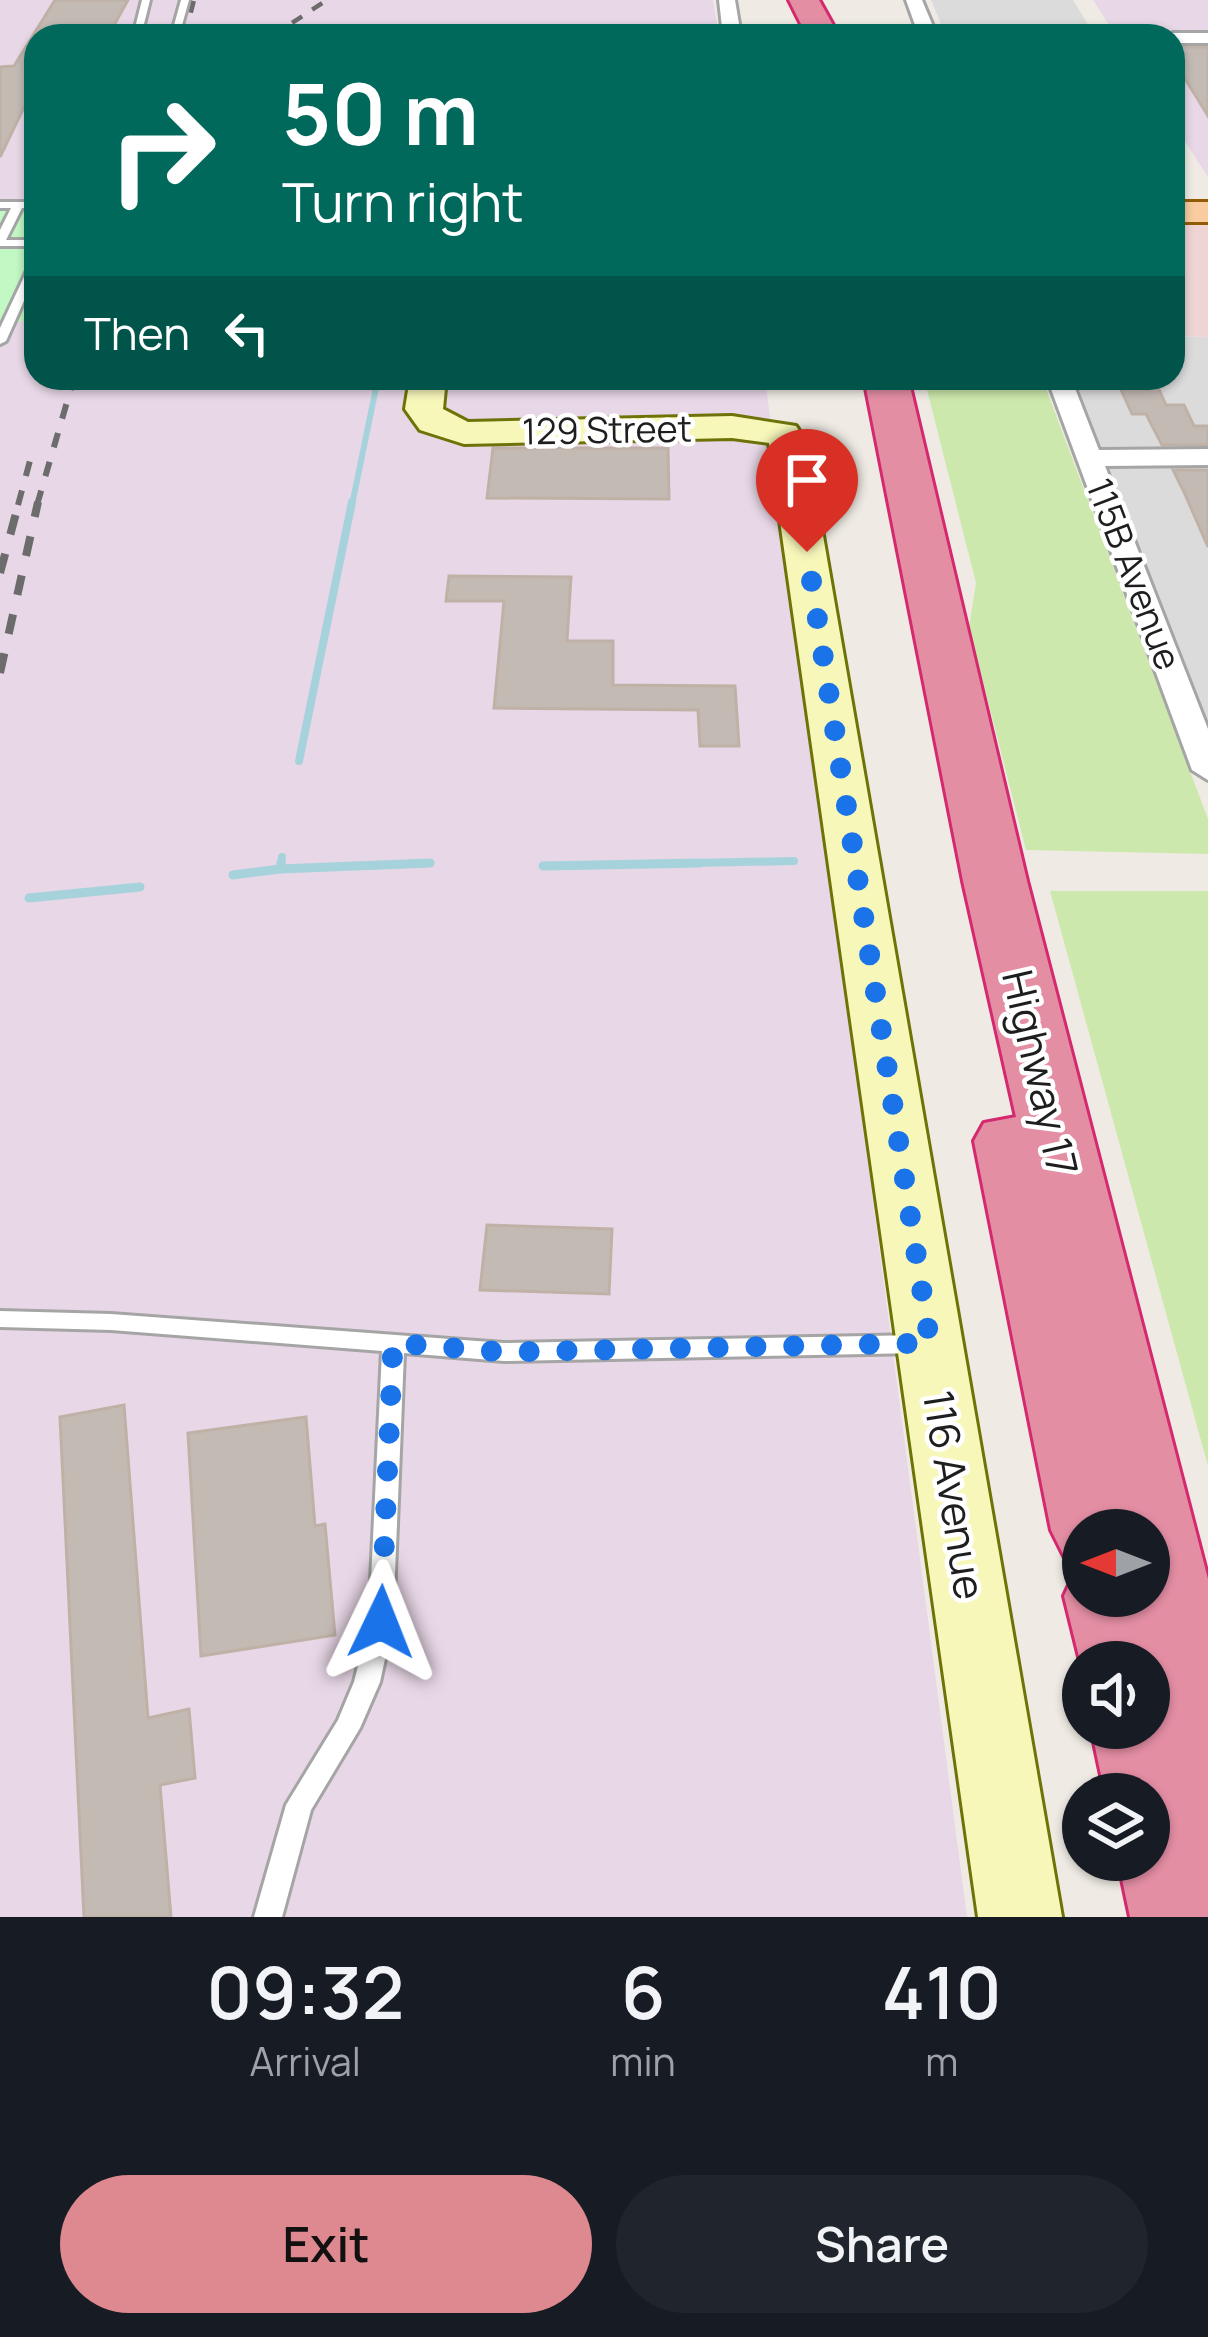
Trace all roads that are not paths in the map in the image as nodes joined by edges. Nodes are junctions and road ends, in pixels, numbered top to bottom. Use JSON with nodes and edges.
{"nodes":[{"id":1,"x":0,"y":205,"type":"edge"},
{"id":2,"x":18,"y":205,"type":"junction"},
{"id":3,"x":24,"y":205,"type":"edge"},
{"id":4,"x":0,"y":242,"type":"edge"},
{"id":5,"x":24,"y":288,"type":"edge"},
{"id":6,"x":0,"y":340,"type":"edge"},
{"id":7,"x":426,"y":390,"type":"edge"},
{"id":8,"x":845,"y":390,"type":"edge"},
{"id":9,"x":874,"y":390,"type":"edge"},
{"id":10,"x":889,"y":390,"type":"edge"},
{"id":11,"x":1064,"y":390,"type":"edge"},
{"id":12,"x":783,"y":434,"type":"joint"},
{"id":13,"x":903,"y":450,"type":"junction"},
{"id":14,"x":1208,"y":457,"type":"edge"},
{"id":15,"x":1090,"y":458,"type":"junction"},
{"id":16,"x":1208,"y":770,"type":"edge"},
{"id":17,"x":0,"y":1319,"type":"edge"},
{"id":18,"x":393,"y":1343,"type":"junction"},
{"id":19,"x":930,"y":1343,"type":"junction"},
{"id":20,"x":1090,"y":1509,"type":"edge"},
{"id":21,"x":1144,"y":1749,"type":"edge"},
{"id":22,"x":1208,"y":1764,"type":"edge"},
{"id":23,"x":268,"y":1917,"type":"edge"},
{"id":24,"x":1020,"y":1917,"type":"edge"},
{"id":25,"x":1181,"y":1917,"type":"edge"}],
"edges":[{"from":1,"to":2,"type":"lane"},
{"from":2,"to":3,"type":"lane"},
{"from":2,"to":4,"type":"lane"},
{"from":5,"to":6,"type":"lane"},
{"from":7,"to":12,"type":"street","name":"129 Street"},
{"from":8,"to":20,"type":"highway","name":"Highway 17"},
{"from":9,"to":13,"type":"highway"},
{"from":10,"to":13,"type":"highway","name":"Highway 17"},
{"from":11,"to":15,"type":"street","name":"115B Avenue"},
{"from":12,"to":19,"type":"street","name":"116 Avenue"},
{"from":13,"to":22,"type":"highway","name":"Highway 17"},
{"from":14,"to":15,"type":"street"},
{"from":15,"to":16,"type":"street","name":"115B Avenue"},
{"from":17,"to":18,"type":"lane"},
{"from":18,"to":19,"type":"lane"},
{"from":18,"to":23,"type":"lane"},
{"from":19,"to":24,"type":"street","name":"116 Avenue"},
{"from":21,"to":25,"type":"highway"}]}
